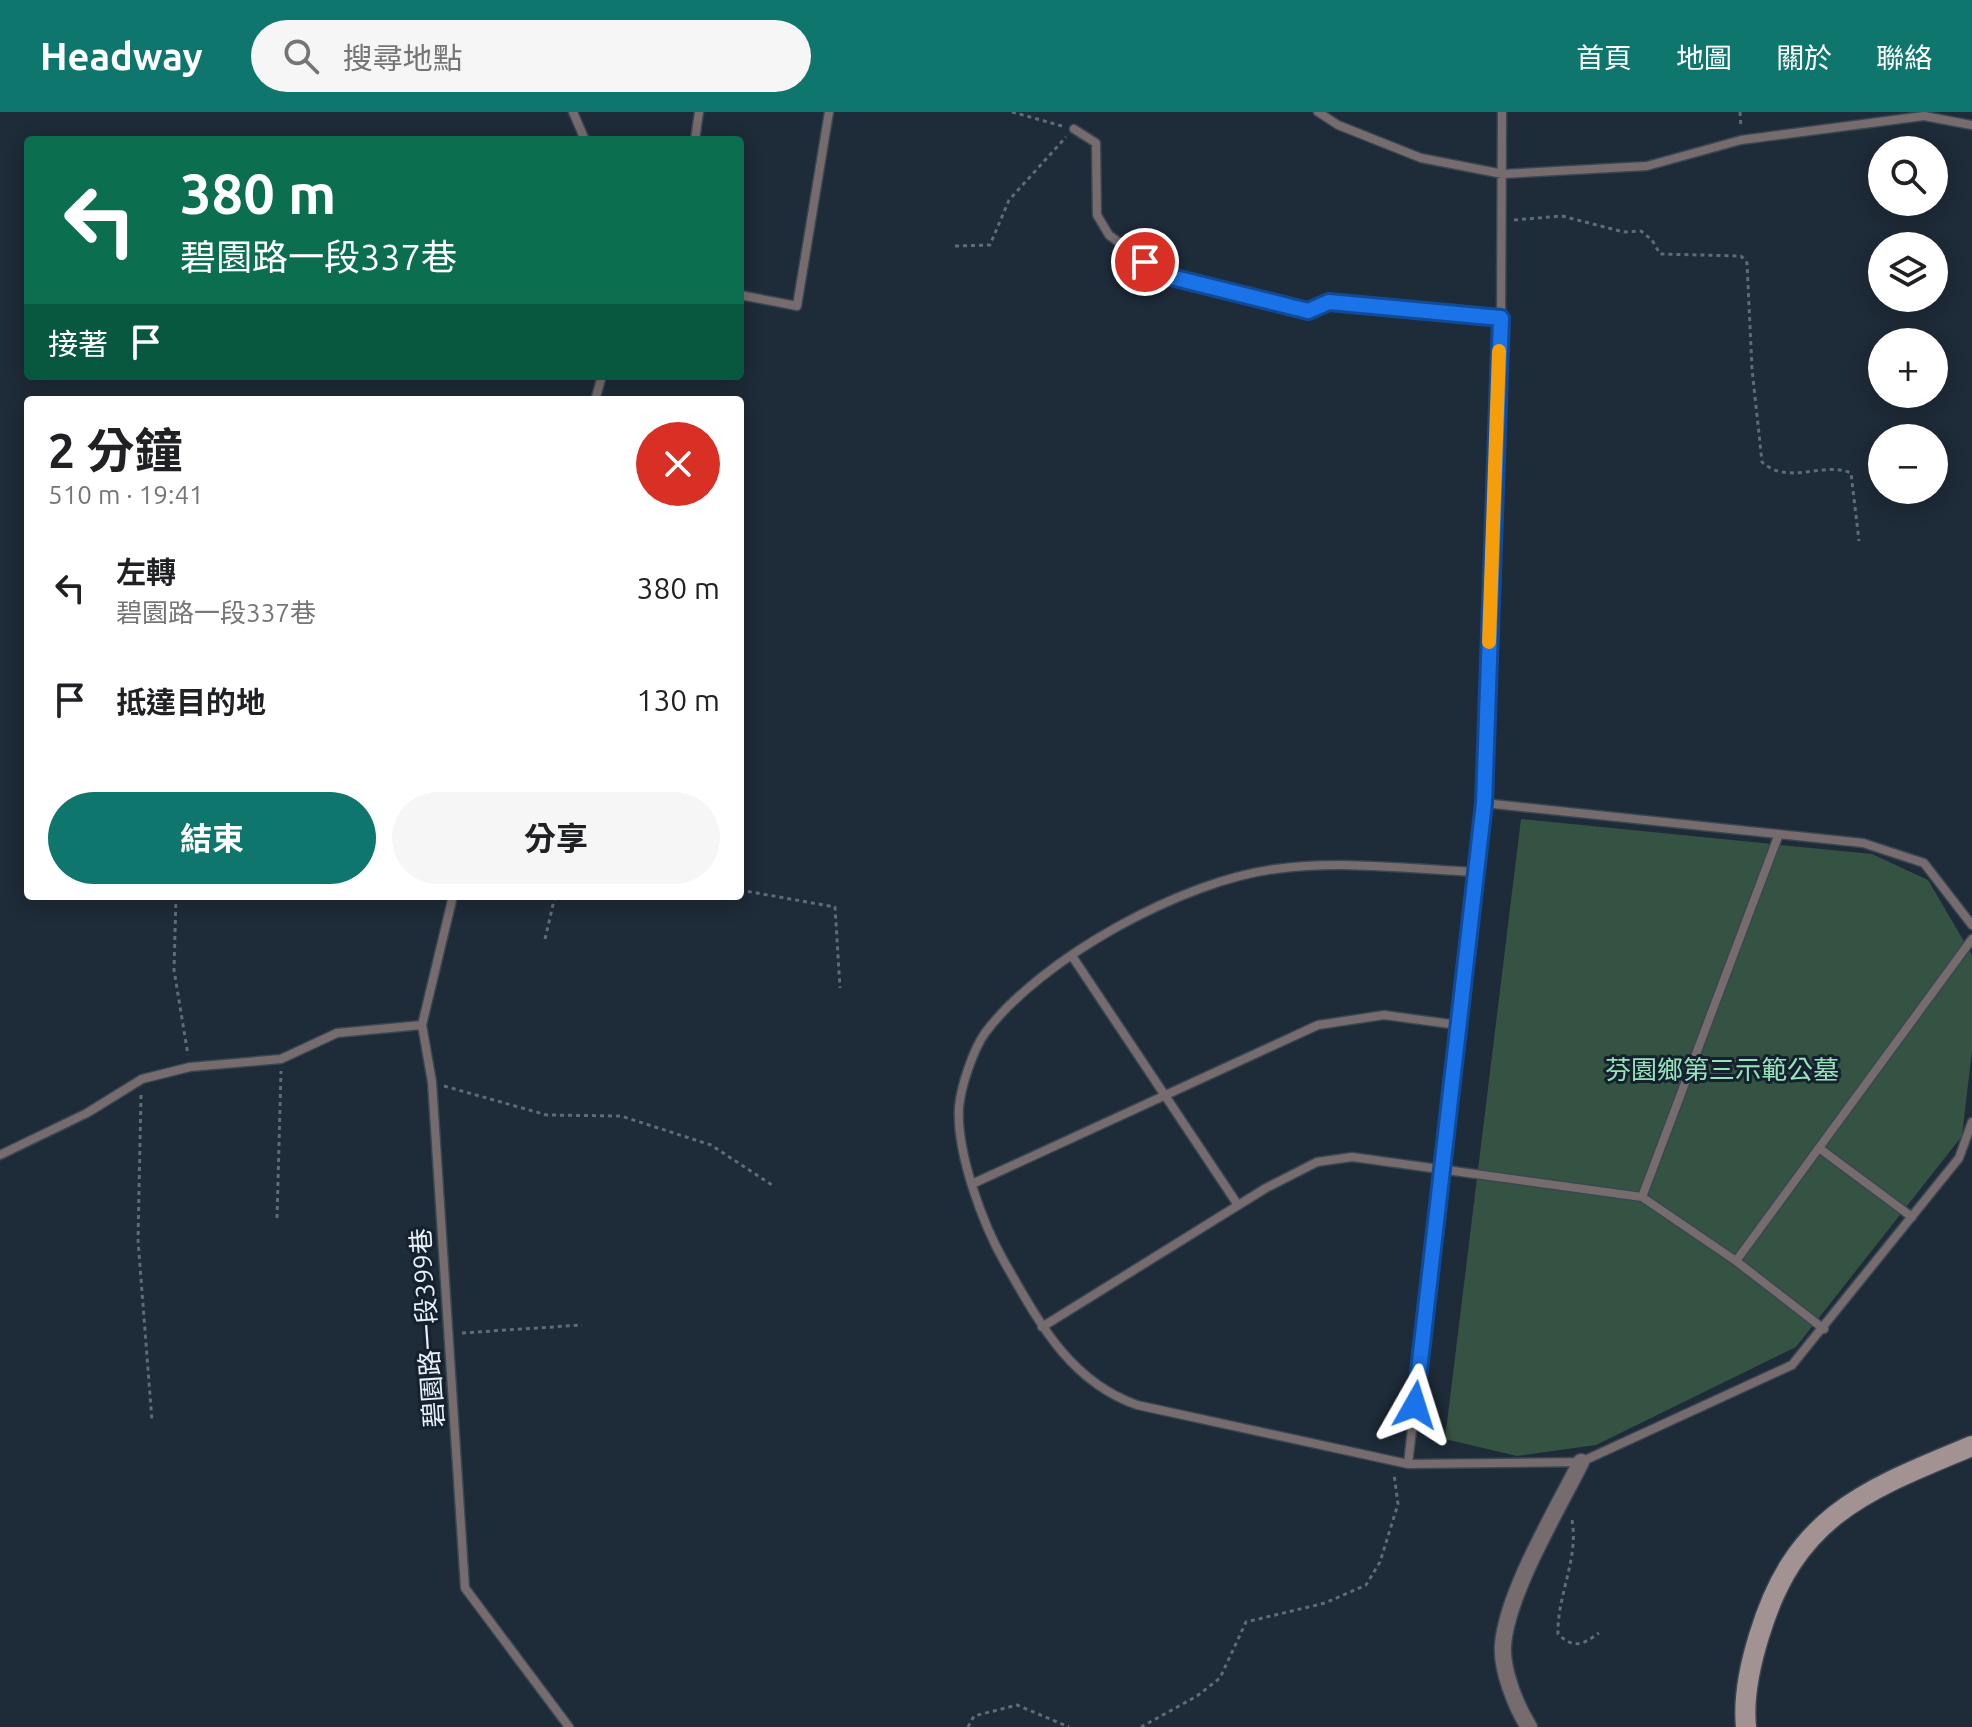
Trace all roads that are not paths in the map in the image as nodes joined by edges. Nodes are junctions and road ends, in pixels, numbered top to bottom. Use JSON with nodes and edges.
{"nodes":[{"id":1,"x":573,"y":112,"type":"edge"},
{"id":2,"x":699,"y":112,"type":"edge"},
{"id":3,"x":829,"y":112,"type":"edge"},
{"id":4,"x":1318,"y":112,"type":"edge"},
{"id":5,"x":1502,"y":112,"type":"edge"},
{"id":6,"x":1972,"y":125,"type":"edge"},
{"id":7,"x":1074,"y":129,"type":"road end"},
{"id":8,"x":583,"y":136,"type":"edge"},
{"id":9,"x":696,"y":136,"type":"edge"},
{"id":10,"x":1503,"y":174,"type":"junction"},
{"id":11,"x":744,"y":296,"type":"edge"},
{"id":12,"x":1501,"y":318,"type":"junction"},
{"id":13,"x":1484,"y":803,"type":"junction"},
{"id":14,"x":1779,"y":834,"type":"junction"},
{"id":15,"x":1476,"y":872,"type":"junction"},
{"id":16,"x":452,"y":900,"type":"edge"},
{"id":17,"x":1972,"y":925,"type":"edge"},
{"id":18,"x":1972,"y":939,"type":"edge"},
{"id":19,"x":1072,"y":956,"type":"junction"},
{"id":20,"x":422,"y":1025,"type":"junction"},
{"id":21,"x":1458,"y":1025,"type":"junction"},
{"id":22,"x":1165,"y":1096,"type":"junction"},
{"id":23,"x":1972,"y":1122,"type":"edge"},
{"id":24,"x":1819,"y":1148,"type":"junction"},
{"id":25,"x":0,"y":1155,"type":"edge"},
{"id":26,"x":1441,"y":1168,"type":"junction"},
{"id":27,"x":972,"y":1184,"type":"junction"},
{"id":28,"x":1642,"y":1197,"type":"junction"},
{"id":29,"x":1238,"y":1205,"type":"junction"},
{"id":30,"x":1912,"y":1217,"type":"junction"},
{"id":31,"x":1736,"y":1261,"type":"junction"},
{"id":32,"x":1042,"y":1327,"type":"junction"},
{"id":33,"x":1824,"y":1329,"type":"junction"},
{"id":34,"x":1972,"y":1446,"type":"edge"},
{"id":35,"x":1581,"y":1462,"type":"junction"},
{"id":36,"x":1408,"y":1464,"type":"junction"},
{"id":37,"x":1747,"y":1695,"type":"junction"},
{"id":38,"x":1527,"y":1725,"type":"edge"},
{"id":39,"x":569,"y":1727,"type":"edge"},
{"id":40,"x":1733,"y":1727,"type":"edge"},
{"id":41,"x":1746,"y":1727,"type":"edge"}],
"edges":[{"from":1,"to":8,"type":"lane"},
{"from":2,"to":9,"type":"lane"},
{"from":3,"to":11,"type":"lane"},
{"from":4,"to":10,"type":"lane"},
{"from":5,"to":10,"type":"lane"},
{"from":6,"to":10,"type":"lane"},
{"from":7,"to":12,"type":"lane"},
{"from":10,"to":12,"type":"lane"},
{"from":12,"to":13,"type":"lane"},
{"from":13,"to":14,"type":"lane"},
{"from":13,"to":15,"type":"lane"},
{"from":14,"to":17,"type":"lane"},
{"from":14,"to":28,"type":"lane"},
{"from":15,"to":19,"type":"lane"},
{"from":15,"to":21,"type":"lane"},
{"from":16,"to":20,"type":"lane","name":"碧園路一段399巷"},
{"from":18,"to":24,"type":"lane"},
{"from":19,"to":22,"type":"lane"},
{"from":19,"to":27,"type":"lane"},
{"from":20,"to":25,"type":"lane"},
{"from":20,"to":39,"type":"lane","name":"碧園路一段399巷"},
{"from":21,"to":22,"type":"lane"},
{"from":21,"to":26,"type":"lane"},
{"from":22,"to":27,"type":"lane"},
{"from":22,"to":29,"type":"lane"},
{"from":23,"to":30,"type":"lane"},
{"from":24,"to":30,"type":"lane"},
{"from":24,"to":31,"type":"lane"},
{"from":26,"to":28,"type":"lane"},
{"from":26,"to":29,"type":"lane"},
{"from":26,"to":36,"type":"lane"},
{"from":27,"to":32,"type":"lane"},
{"from":28,"to":31,"type":"lane"},
{"from":29,"to":32,"type":"lane"},
{"from":30,"to":33,"type":"lane"},
{"from":31,"to":33,"type":"lane"},
{"from":32,"to":36,"type":"lane"},
{"from":33,"to":35,"type":"lane"},
{"from":34,"to":37,"type":"main road"},
{"from":35,"to":36,"type":"lane"},
{"from":35,"to":38,"type":"street"},
{"from":37,"to":40,"type":"street"},
{"from":37,"to":41,"type":"main road"}]}
